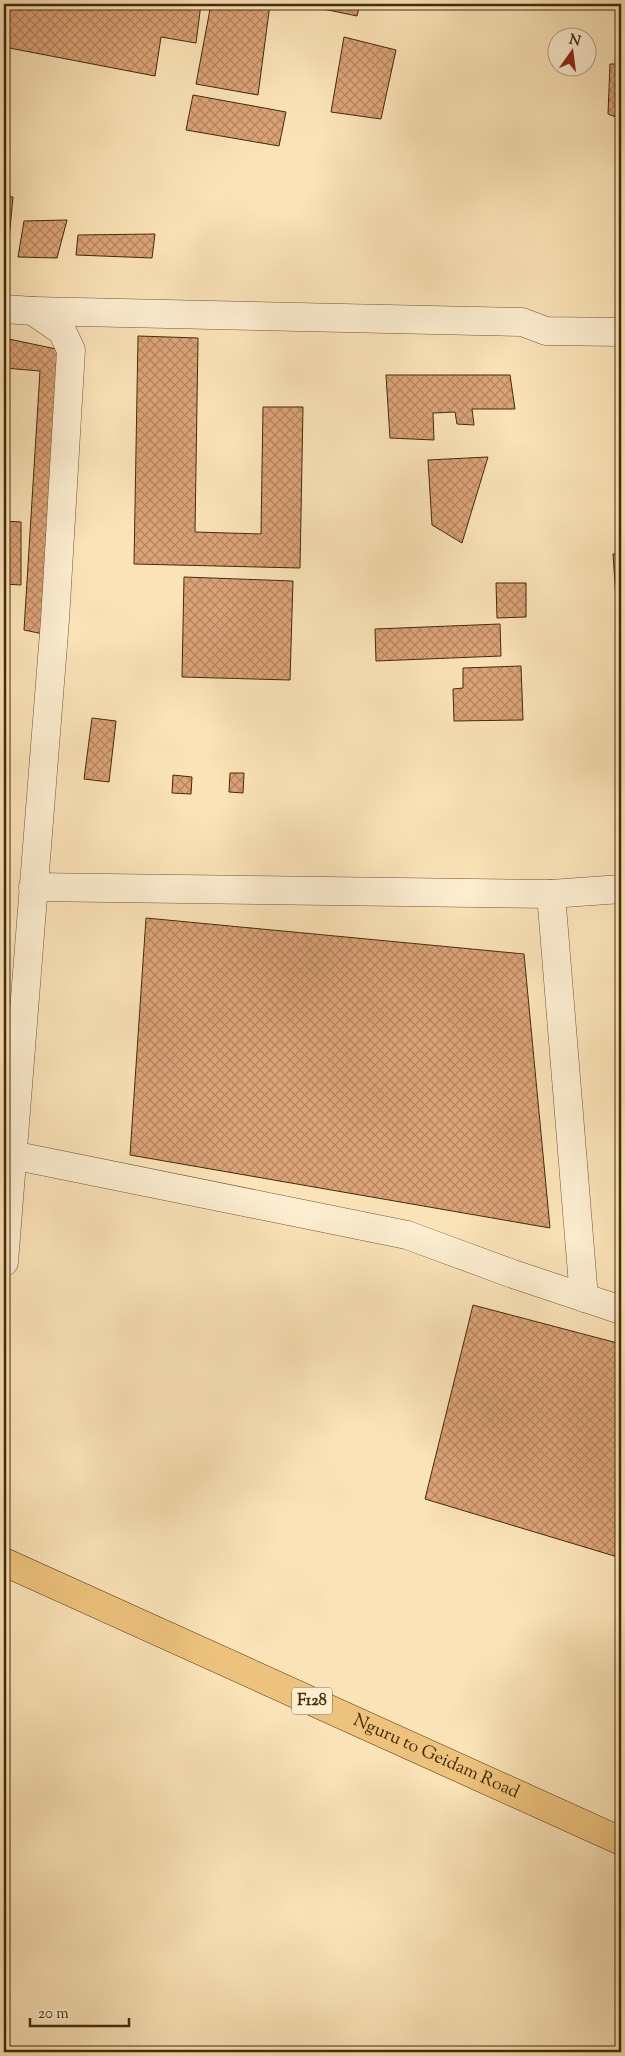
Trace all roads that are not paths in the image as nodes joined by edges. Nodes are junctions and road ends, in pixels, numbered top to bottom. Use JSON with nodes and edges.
{"nodes":[{"id":1,"x":4,"y":310,"type":"edge"},
{"id":2,"x":33,"y":311,"type":"junction"},
{"id":3,"x":621,"y":332,"type":"edge"},
{"id":4,"x":33,"y":887,"type":"junction"},
{"id":5,"x":621,"y":889,"type":"edge"},
{"id":6,"x":552,"y":894,"type":"junction"},
{"id":7,"x":12,"y":1155,"type":"junction"},
{"id":8,"x":4,"y":1262,"type":"edge"},
{"id":9,"x":584,"y":1298,"type":"junction"},
{"id":10,"x":621,"y":1310,"type":"edge"},
{"id":11,"x":4,"y":1562,"type":"edge"},
{"id":12,"x":621,"y":1841,"type":"edge"}],
"edges":[{"from":1,"to":2,"type":"street"},
{"from":2,"to":3,"type":"street"},
{"from":2,"to":4,"type":"street"},
{"from":4,"to":6,"type":"street"},
{"from":4,"to":7,"type":"street"},
{"from":5,"to":6,"type":"street"},
{"from":6,"to":9,"type":"street"},
{"from":7,"to":8,"type":"street"},
{"from":7,"to":9,"type":"street"},
{"from":9,"to":10,"type":"street"},
{"from":11,"to":12,"type":"main road","name":"Nguru to Geidam Road","number":"F128"}]}
